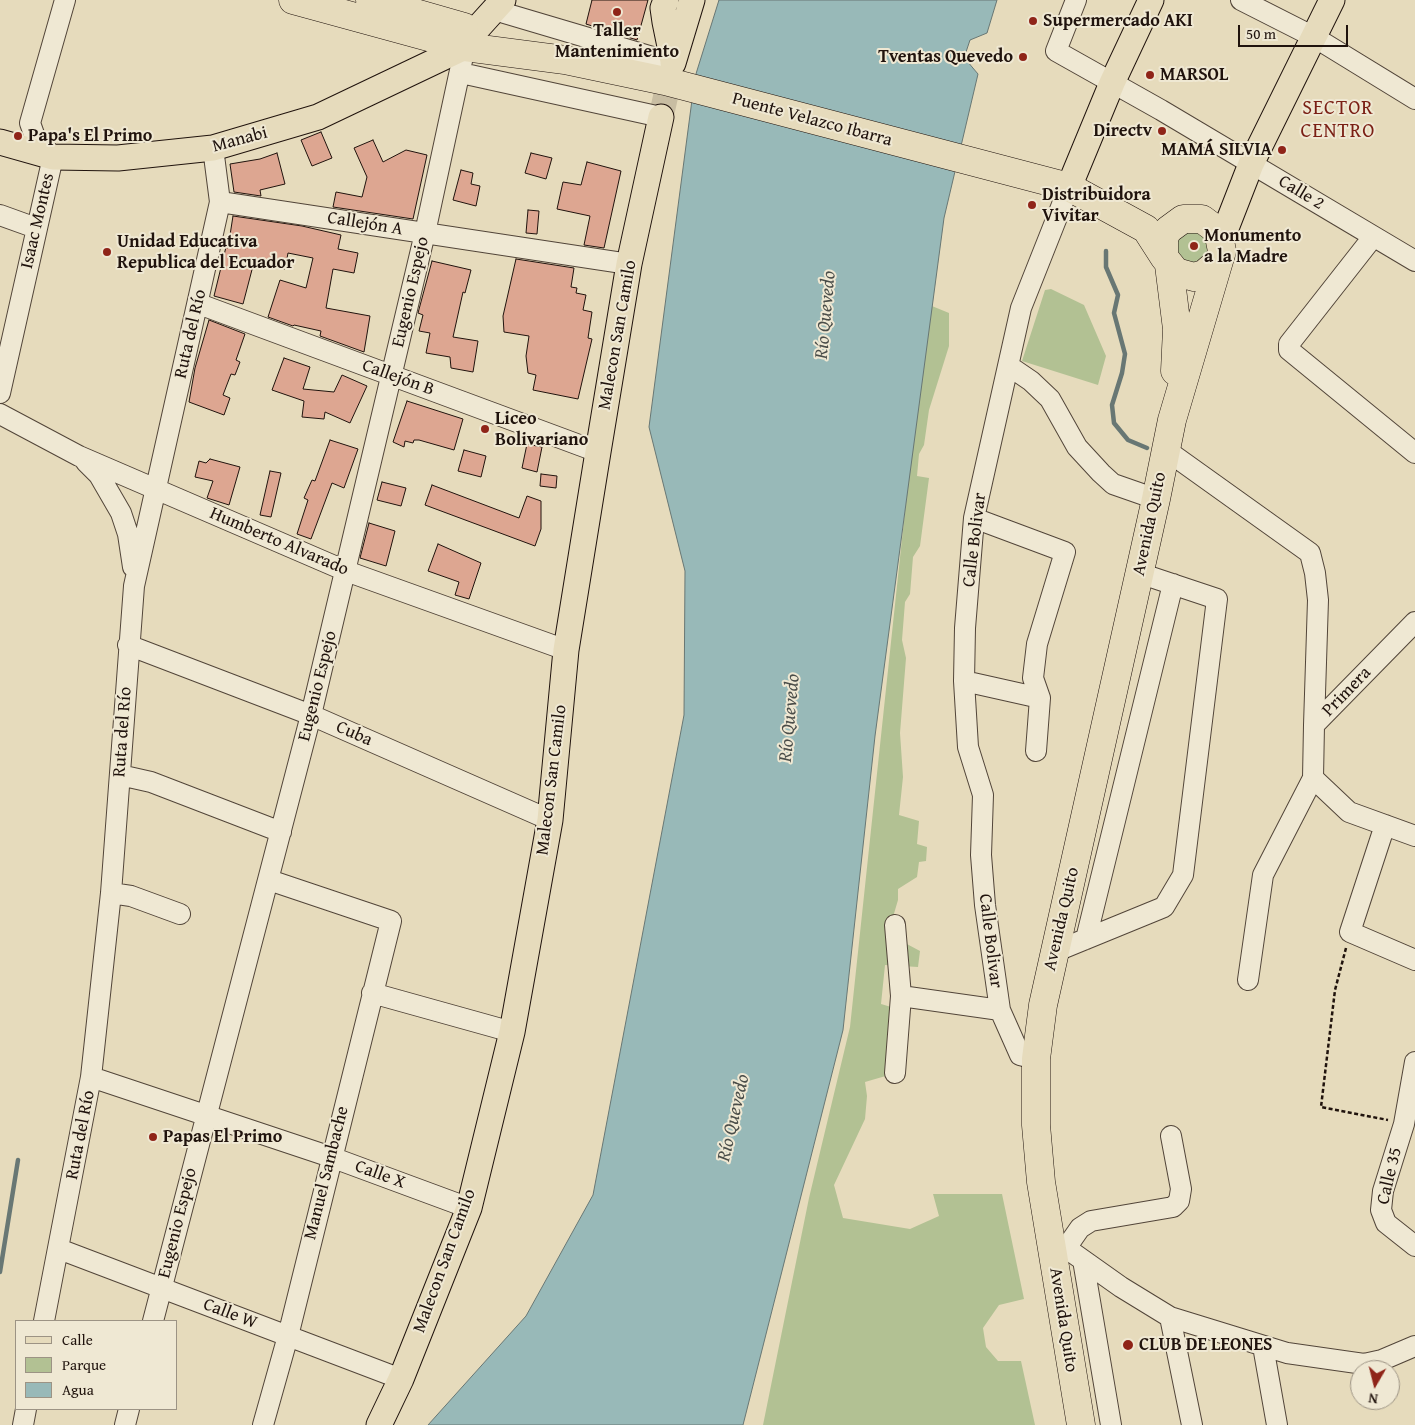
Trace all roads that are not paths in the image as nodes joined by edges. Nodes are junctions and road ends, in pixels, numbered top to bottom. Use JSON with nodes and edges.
{"nodes":[{"id":1,"x":66,"y":0,"type":"edge"},
{"id":2,"x":293,"y":0,"type":"edge"},
{"id":3,"x":370,"y":0,"type":"edge"},
{"id":4,"x":666,"y":0,"type":"edge"},
{"id":5,"x":692,"y":0,"type":"edge"},
{"id":6,"x":1076,"y":0,"type":"edge"},
{"id":7,"x":1152,"y":0,"type":"edge"},
{"id":8,"x":1241,"y":0,"type":"edge"},
{"id":9,"x":1332,"y":0,"type":"edge"},
{"id":10,"x":498,"y":5,"type":"edge"},
{"id":11,"x":1314,"y":37,"type":"junction"},
{"id":12,"x":467,"y":50,"type":"junction"},
{"id":13,"x":679,"y":75,"type":"junction"},
{"id":14,"x":1112,"y":83,"type":"junction"},
{"id":15,"x":1415,"y":99,"type":"edge"},
{"id":16,"x":661,"y":117,"type":"joint"},
{"id":17,"x":0,"y":142,"type":"edge"},
{"id":18,"x":213,"y":148,"type":"junction"},
{"id":19,"x":53,"y":157,"type":"junction"},
{"id":20,"x":1251,"y":164,"type":"junction"},
{"id":21,"x":1069,"y":188,"type":"junction"},
{"id":22,"x":220,"y":202,"type":"junction"},
{"id":23,"x":0,"y":215,"type":"edge"},
{"id":24,"x":1121,"y":215,"type":"junction"},
{"id":25,"x":1175,"y":223,"type":"junction"},
{"id":26,"x":36,"y":228,"type":"junction"},
{"id":27,"x":425,"y":233,"type":"junction"},
{"id":28,"x":1373,"y":237,"type":"junction"},
{"id":29,"x":1220,"y":251,"type":"junction"},
{"id":30,"x":1166,"y":261,"type":"junction"},
{"id":31,"x":1415,"y":262,"type":"edge"},
{"id":32,"x":629,"y":264,"type":"junction"},
{"id":33,"x":199,"y":304,"type":"junction"},
{"id":34,"x":1010,"y":366,"type":"junction"},
{"id":35,"x":391,"y":376,"type":"junction"},
{"id":36,"x":0,"y":394,"type":"edge"},
{"id":37,"x":0,"y":414,"type":"edge"},
{"id":38,"x":1172,"y":420,"type":"junction"},
{"id":39,"x":1166,"y":450,"type":"junction"},
{"id":40,"x":598,"y":452,"type":"junction"},
{"id":41,"x":1415,"y":454,"type":"edge"},
{"id":42,"x":79,"y":456,"type":"junction"},
{"id":43,"x":156,"y":488,"type":"junction"},
{"id":44,"x":1156,"y":499,"type":"junction"},
{"id":45,"x":974,"y":518,"type":"junction"},
{"id":46,"x":346,"y":571,"type":"junction"},
{"id":47,"x":1140,"y":573,"type":"junction"},
{"id":48,"x":1173,"y":584,"type":"junction"},
{"id":49,"x":134,"y":586,"type":"junction"},
{"id":50,"x":1415,"y":622,"type":"edge"},
{"id":51,"x":128,"y":645,"type":"junction"},
{"id":52,"x":566,"y":650,"type":"junction"},
{"id":53,"x":964,"y":681,"type":"junction"},
{"id":54,"x":1040,"y":698,"type":"junction"},
{"id":55,"x":311,"y":715,"type":"junction"},
{"id":56,"x":1314,"y":725,"type":"junction"},
{"id":57,"x":1036,"y":751,"type":"dead end"},
{"id":58,"x":120,"y":775,"type":"junction"},
{"id":59,"x":1313,"y":778,"type":"junction"},
{"id":60,"x":550,"y":820,"type":"junction"},
{"id":61,"x":1385,"y":825,"type":"junction"},
{"id":62,"x":281,"y":832,"type":"junction"},
{"id":63,"x":1415,"y":836,"type":"edge"},
{"id":64,"x":268,"y":880,"type":"junction"},
{"id":65,"x":111,"y":893,"type":"junction"},
{"id":66,"x":180,"y":914,"type":"dead end"},
{"id":67,"x":895,"y":925,"type":"dead end"},
{"id":68,"x":1086,"y":939,"type":"junction"},
{"id":69,"x":1054,"y":952,"type":"junction"},
{"id":70,"x":1415,"y":960,"type":"edge"},
{"id":71,"x":1248,"y":980,"type":"dead end"},
{"id":72,"x":372,"y":993,"type":"junction"},
{"id":73,"x":900,"y":996,"type":"junction"},
{"id":74,"x":1000,"y":1010,"type":"junction"},
{"id":75,"x":512,"y":1032,"type":"junction"},
{"id":76,"x":1036,"y":1059,"type":"junction"},
{"id":77,"x":1415,"y":1062,"type":"edge"},
{"id":78,"x":895,"y":1073,"type":"dead end"},
{"id":79,"x":92,"y":1077,"type":"junction"},
{"id":80,"x":206,"y":1115,"type":"junction"},
{"id":81,"x":1409,"y":1125,"type":"edge"},
{"id":82,"x":1171,"y":1136,"type":"dead end"},
{"id":83,"x":331,"y":1157,"type":"junction"},
{"id":84,"x":468,"y":1208,"type":"junction"},
{"id":85,"x":1415,"y":1246,"type":"edge"},
{"id":86,"x":59,"y":1249,"type":"junction"},
{"id":87,"x":1059,"y":1249,"type":"junction"},
{"id":88,"x":1083,"y":1260,"type":"junction"},
{"id":89,"x":162,"y":1288,"type":"junction"},
{"id":90,"x":1170,"y":1317,"type":"junction"},
{"id":91,"x":44,"y":1320,"type":"edge"},
{"id":92,"x":153,"y":1320,"type":"edge"},
{"id":93,"x":288,"y":1336,"type":"junction"},
{"id":94,"x":1263,"y":1346,"type":"junction"},
{"id":95,"x":1415,"y":1346,"type":"edge"},
{"id":96,"x":401,"y":1379,"type":"junction"},
{"id":97,"x":26,"y":1410,"type":"edge"},
{"id":98,"x":129,"y":1410,"type":"edge"},
{"id":99,"x":23,"y":1425,"type":"edge"},
{"id":100,"x":125,"y":1425,"type":"edge"},
{"id":101,"x":263,"y":1425,"type":"edge"},
{"id":102,"x":380,"y":1425,"type":"edge"},
{"id":103,"x":1081,"y":1425,"type":"edge"},
{"id":104,"x":1111,"y":1425,"type":"edge"},
{"id":105,"x":1192,"y":1425,"type":"edge"},
{"id":106,"x":1277,"y":1425,"type":"edge"}],
"edges":[{"from":1,"to":19,"type":"street","name":"Isaac Montes"},
{"from":2,"to":12,"type":"highway"},
{"from":3,"to":12,"type":"highway"},
{"from":4,"to":13,"type":"main road"},
{"from":5,"to":13,"type":"main road"},
{"from":6,"to":14,"type":"street","name":"Calle 2"},
{"from":7,"to":14,"type":"main road","name":"Calle Bolivar"},
{"from":8,"to":11,"type":"street"},
{"from":9,"to":11,"type":"main road"},
{"from":10,"to":12,"type":"main road"},
{"from":10,"to":13,"type":"street"},
{"from":11,"to":15,"type":"street"},
{"from":11,"to":20,"type":"main road"},
{"from":12,"to":13,"type":"highway","name":"Puente Velazco Ibarra"},
{"from":12,"to":16,"type":"street"},
{"from":12,"to":18,"type":"main road","name":"Manabi"},
{"from":12,"to":27,"type":"street","name":"Eugenio Espejo"},
{"from":13,"to":21,"type":"highway","name":"Puente Velazco Ibarra"},
{"from":14,"to":20,"type":"street","name":"Calle 2"},
{"from":14,"to":21,"type":"main road","name":"Calle Bolivar"},
{"from":16,"to":32,"type":"main road","name":"Malecon San Camilo"},
{"from":17,"to":19,"type":"main road","name":"Manabi"},
{"from":18,"to":19,"type":"main road","name":"Manabi"},
{"from":18,"to":22,"type":"street","name":"Ruta del Río"},
{"from":19,"to":26,"type":"street","name":"Isaac Montes"},
{"from":20,"to":28,"type":"street","name":"Calle 2"},
{"from":20,"to":29,"type":"main road"},
{"from":21,"to":24,"type":"highway","name":"Puente Velazco Ibarra"},
{"from":21,"to":34,"type":"street","name":"Calle Bolivar"},
{"from":22,"to":27,"type":"street","name":"Callejón A"},
{"from":22,"to":33,"type":"street","name":"Ruta del Río"},
{"from":23,"to":26,"type":"street"},
{"from":24,"to":25,"type":"highway"},
{"from":24,"to":30,"type":"highway"},
{"from":25,"to":29,"type":"highway"},
{"from":25,"to":30,"type":"highway"},
{"from":26,"to":36,"type":"street","name":"Isaac Montes"},
{"from":27,"to":32,"type":"street","name":"Callejón A"},
{"from":27,"to":35,"type":"street","name":"Eugenio Espejo"},
{"from":28,"to":31,"type":"street","name":"Calle 2"},
{"from":28,"to":41,"type":"street"},
{"from":29,"to":30,"type":"highway"},
{"from":29,"to":38,"type":"highway","name":"Avenida Quito"},
{"from":30,"to":38,"type":"highway","name":"Avenida Quito"},
{"from":32,"to":40,"type":"main road","name":"Malecon San Camilo"},
{"from":33,"to":35,"type":"street","name":"Callejón B"},
{"from":33,"to":43,"type":"street","name":"Ruta del Río"},
{"from":34,"to":44,"type":"street"},
{"from":34,"to":45,"type":"street","name":"Calle Bolivar"},
{"from":35,"to":40,"type":"street","name":"Callejón B"},
{"from":35,"to":46,"type":"street","name":"Eugenio Espejo"},
{"from":37,"to":42,"type":"street","name":"Humberto Alvarado"},
{"from":38,"to":39,"type":"highway","name":"Avenida Quito"},
{"from":39,"to":44,"type":"highway","name":"Avenida Quito"},
{"from":39,"to":56,"type":"street"},
{"from":40,"to":52,"type":"main road","name":"Malecon San Camilo"},
{"from":42,"to":43,"type":"street","name":"Humberto Alvarado"},
{"from":42,"to":49,"type":"street"},
{"from":43,"to":46,"type":"street","name":"Humberto Alvarado"},
{"from":43,"to":49,"type":"street","name":"Ruta del Río"},
{"from":44,"to":47,"type":"highway","name":"Avenida Quito"},
{"from":45,"to":53,"type":"street","name":"Calle Bolivar"},
{"from":45,"to":54,"type":"street"},
{"from":46,"to":52,"type":"street","name":"Humberto Alvarado"},
{"from":46,"to":55,"type":"street","name":"Eugenio Espejo"},
{"from":47,"to":48,"type":"street"},
{"from":47,"to":69,"type":"highway","name":"Avenida Quito"},
{"from":48,"to":68,"type":"street"},
{"from":48,"to":68,"type":"street"},
{"from":49,"to":51,"type":"street","name":"Ruta del Río"},
{"from":50,"to":56,"type":"street","name":"Primera"},
{"from":51,"to":55,"type":"street","name":"Cuba"},
{"from":51,"to":58,"type":"street","name":"Ruta del Río"},
{"from":52,"to":60,"type":"main road","name":"Malecon San Camilo"},
{"from":53,"to":54,"type":"street"},
{"from":53,"to":74,"type":"street","name":"Calle Bolivar"},
{"from":54,"to":57,"type":"street"},
{"from":55,"to":60,"type":"street","name":"Cuba"},
{"from":55,"to":62,"type":"street","name":"Eugenio Espejo"},
{"from":56,"to":59,"type":"street","name":"Primera"},
{"from":58,"to":62,"type":"street"},
{"from":58,"to":65,"type":"street","name":"Ruta del Río"},
{"from":59,"to":61,"type":"street"},
{"from":59,"to":71,"type":"street"},
{"from":60,"to":75,"type":"main road","name":"Malecon San Camilo"},
{"from":61,"to":63,"type":"street"},
{"from":61,"to":70,"type":"street"},
{"from":62,"to":64,"type":"street","name":"Eugenio Espejo"},
{"from":64,"to":72,"type":"street","name":"Manuel Sambache"},
{"from":64,"to":80,"type":"street","name":"Eugenio Espejo"},
{"from":65,"to":66,"type":"street"},
{"from":65,"to":79,"type":"street","name":"Ruta del Río"},
{"from":67,"to":73,"type":"street"},
{"from":68,"to":69,"type":"street"},
{"from":69,"to":76,"type":"highway","name":"Avenida Quito"},
{"from":72,"to":75,"type":"street"},
{"from":72,"to":83,"type":"street","name":"Manuel Sambache"},
{"from":73,"to":74,"type":"street"},
{"from":73,"to":78,"type":"street"},
{"from":74,"to":76,"type":"street","name":"Calle Bolivar"},
{"from":75,"to":84,"type":"main road","name":"Malecon San Camilo"},
{"from":76,"to":87,"type":"highway","name":"Avenida Quito"},
{"from":77,"to":81,"type":"street","name":"Calle 35"},
{"from":79,"to":80,"type":"street","name":"Calle X"},
{"from":79,"to":86,"type":"street","name":"Ruta del Río"},
{"from":80,"to":83,"type":"street","name":"Calle X"},
{"from":80,"to":89,"type":"street","name":"Eugenio Espejo"},
{"from":81,"to":85,"type":"street","name":"Calle 35"},
{"from":82,"to":87,"type":"street"},
{"from":83,"to":84,"type":"street","name":"Calle X"},
{"from":83,"to":93,"type":"street","name":"Manuel Sambache"},
{"from":84,"to":96,"type":"main road","name":"Malecon San Camilo"},
{"from":86,"to":89,"type":"street","name":"Calle W"},
{"from":86,"to":91,"type":"street","name":"Ruta del Río"},
{"from":87,"to":88,"type":"street"},
{"from":87,"to":103,"type":"highway","name":"Avenida Quito"},
{"from":88,"to":90,"type":"street"},
{"from":88,"to":104,"type":"street"},
{"from":89,"to":92,"type":"street","name":"Eugenio Espejo"},
{"from":89,"to":93,"type":"street","name":"Calle W"},
{"from":90,"to":94,"type":"street"},
{"from":90,"to":105,"type":"street"},
{"from":93,"to":96,"type":"street","name":"Calle W"},
{"from":93,"to":101,"type":"street","name":"Manuel Sambache"},
{"from":94,"to":95,"type":"street"},
{"from":94,"to":106,"type":"street"},
{"from":96,"to":102,"type":"main road","name":"Malecon San Camilo"},
{"from":97,"to":99,"type":"street"},
{"from":98,"to":100,"type":"street"}]}
